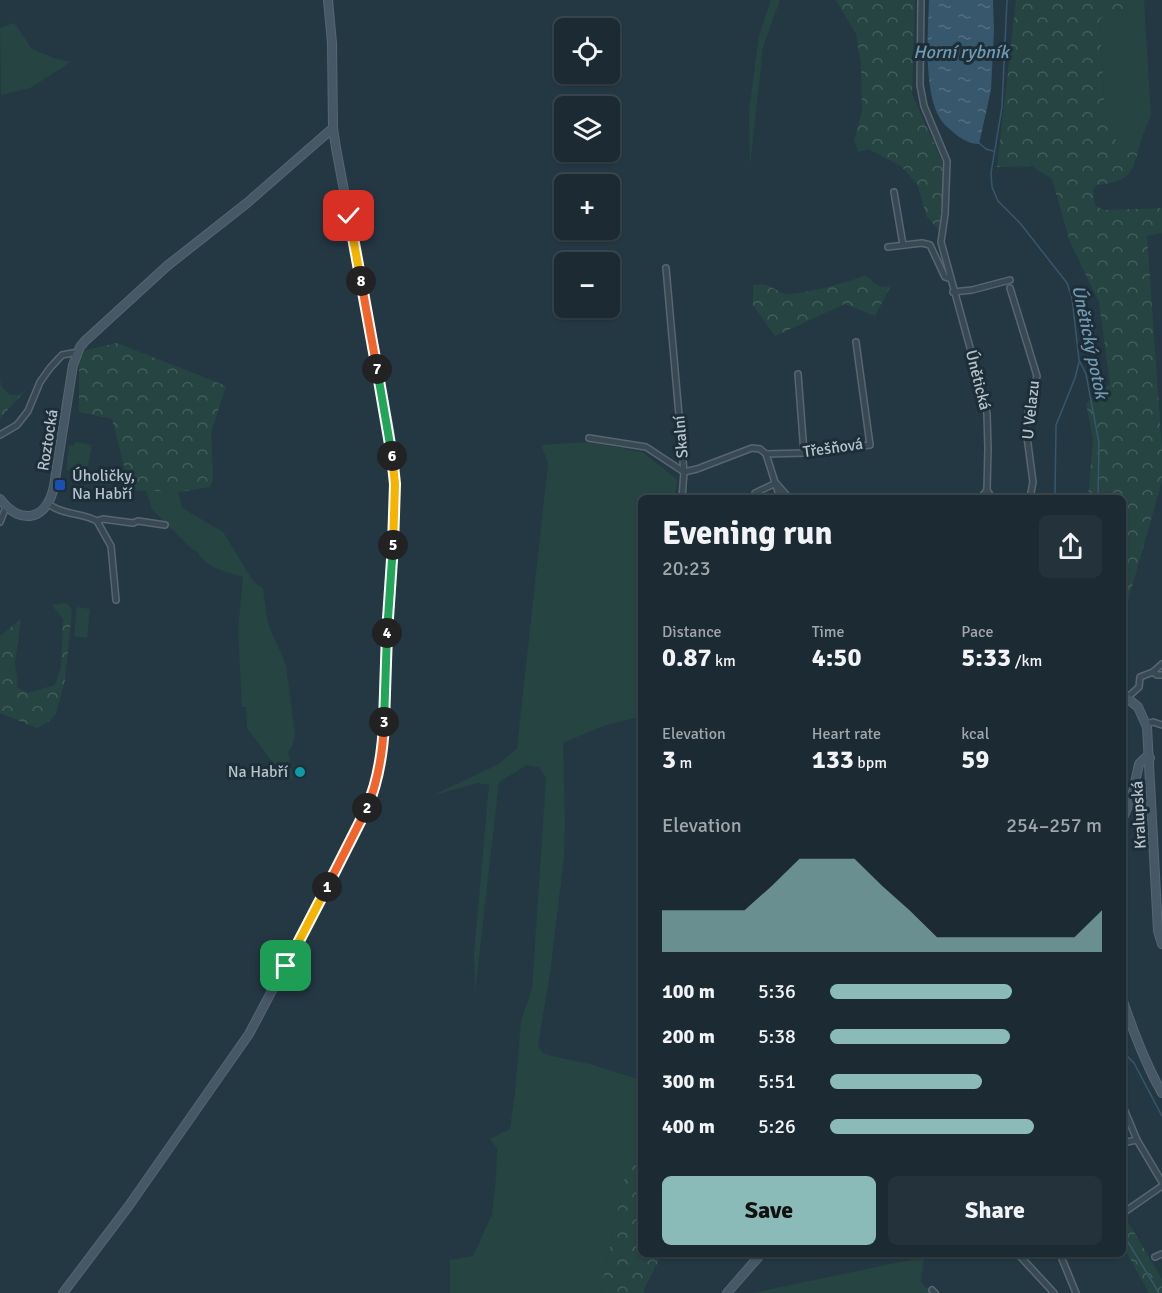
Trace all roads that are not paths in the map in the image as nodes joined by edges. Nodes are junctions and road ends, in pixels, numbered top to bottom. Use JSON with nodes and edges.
{"nodes":[{"id":1,"x":328,"y":0,"type":"edge"},
{"id":2,"x":921,"y":0,"type":"edge"},
{"id":3,"x":333,"y":128,"type":"junction"},
{"id":4,"x":894,"y":192,"type":"dead end"},
{"id":5,"x":903,"y":245,"type":"junction"},
{"id":6,"x":888,"y":247,"type":"dead end"},
{"id":7,"x":666,"y":268,"type":"dead end"},
{"id":8,"x":951,"y":279,"type":"junction"},
{"id":9,"x":1010,"y":280,"type":"dead end"},
{"id":10,"x":1010,"y":288,"type":"dead end"},
{"id":11,"x":953,"y":292,"type":"junction"},
{"id":12,"x":856,"y":342,"type":"dead end"},
{"id":13,"x":78,"y":352,"type":"junction"},
{"id":14,"x":798,"y":374,"type":"dead end"},
{"id":15,"x":0,"y":435,"type":"edge"},
{"id":16,"x":589,"y":438,"type":"dead end"},
{"id":17,"x":804,"y":453,"type":"junction"},
{"id":18,"x":766,"y":454,"type":"junction"},
{"id":19,"x":684,"y":472,"type":"junction"},
{"id":20,"x":776,"y":483,"type":"junction"},
{"id":21,"x":987,"y":490,"type":"junction"},
{"id":22,"x":682,"y":495,"type":"edge"},
{"id":23,"x":754,"y":495,"type":"edge"},
{"id":24,"x":779,"y":495,"type":"edge"},
{"id":25,"x":786,"y":495,"type":"edge"},
{"id":26,"x":983,"y":495,"type":"edge"},
{"id":27,"x":990,"y":495,"type":"edge"},
{"id":28,"x":1031,"y":495,"type":"edge"},
{"id":29,"x":0,"y":499,"type":"edge"},
{"id":30,"x":48,"y":504,"type":"junction"},
{"id":31,"x":6,"y":507,"type":"junction"},
{"id":32,"x":98,"y":521,"type":"junction"},
{"id":33,"x":0,"y":522,"type":"edge"},
{"id":34,"x":165,"y":525,"type":"dead end"},
{"id":35,"x":116,"y":600,"type":"dead end"},
{"id":36,"x":1162,"y":664,"type":"edge"},
{"id":37,"x":1153,"y":672,"type":"junction"},
{"id":38,"x":1162,"y":675,"type":"edge"},
{"id":39,"x":1126,"y":695,"type":"edge"},
{"id":40,"x":1126,"y":697,"type":"edge"},
{"id":41,"x":1146,"y":724,"type":"junction"},
{"id":42,"x":1162,"y":725,"type":"edge"},
{"id":43,"x":1150,"y":758,"type":"junction"},
{"id":44,"x":1126,"y":811,"type":"edge"},
{"id":45,"x":1162,"y":944,"type":"edge"},
{"id":46,"x":1126,"y":1010,"type":"edge"},
{"id":47,"x":1162,"y":1093,"type":"edge"},
{"id":48,"x":1126,"y":1114,"type":"edge"},
{"id":49,"x":1137,"y":1140,"type":"junction"},
{"id":50,"x":1126,"y":1142,"type":"edge"},
{"id":51,"x":1162,"y":1184,"type":"edge"},
{"id":52,"x":1126,"y":1211,"type":"dead end"},
{"id":53,"x":1162,"y":1254,"type":"edge"},
{"id":54,"x":758,"y":1257,"type":"edge"},
{"id":55,"x":1021,"y":1257,"type":"edge"},
{"id":56,"x":1061,"y":1257,"type":"edge"},
{"id":57,"x":1155,"y":1257,"type":"dead end"},
{"id":58,"x":63,"y":1293,"type":"edge"},
{"id":59,"x":727,"y":1293,"type":"edge"},
{"id":60,"x":1054,"y":1293,"type":"edge"},
{"id":61,"x":1076,"y":1293,"type":"edge"}],
"edges":[{"from":1,"to":3,"type":"street"},
{"from":2,"to":8,"type":"street","name":"Únětická"},
{"from":3,"to":13,"type":"street","name":"Roztocká"},
{"from":3,"to":58,"type":"street"},
{"from":4,"to":5,"type":"street"},
{"from":5,"to":6,"type":"street"},
{"from":5,"to":8,"type":"street"},
{"from":7,"to":19,"type":"street","name":"Skalní"},
{"from":8,"to":11,"type":"street","name":"Únětická"},
{"from":9,"to":11,"type":"street"},
{"from":10,"to":28,"type":"street","name":"U Velazu"},
{"from":11,"to":21,"type":"street","name":"Únětická"},
{"from":12,"to":17,"type":"street","name":"Třešňová"},
{"from":13,"to":15,"type":"street"},
{"from":13,"to":30,"type":"street","name":"Roztocká"},
{"from":14,"to":17,"type":"street"},
{"from":16,"to":19,"type":"street"},
{"from":17,"to":18,"type":"street","name":"Třešňová"},
{"from":18,"to":19,"type":"street","name":"Skalní"},
{"from":18,"to":20,"type":"street"},
{"from":19,"to":22,"type":"street"},
{"from":20,"to":23,"type":"street"},
{"from":20,"to":24,"type":"street"},
{"from":20,"to":25,"type":"street"},
{"from":21,"to":26,"type":"street"},
{"from":21,"to":27,"type":"street"},
{"from":29,"to":31,"type":"street"},
{"from":30,"to":31,"type":"street"},
{"from":30,"to":32,"type":"street"},
{"from":31,"to":33,"type":"street"},
{"from":32,"to":34,"type":"street"},
{"from":32,"to":35,"type":"street"},
{"from":36,"to":37,"type":"street"},
{"from":37,"to":38,"type":"street"},
{"from":37,"to":39,"type":"street"},
{"from":40,"to":41,"type":"street","name":"Kralupská"},
{"from":41,"to":42,"type":"street"},
{"from":41,"to":43,"type":"street","name":"Kralupská"},
{"from":43,"to":44,"type":"street"},
{"from":43,"to":45,"type":"street","name":"Kralupská"},
{"from":46,"to":47,"type":"street"},
{"from":48,"to":49,"type":"street"},
{"from":49,"to":50,"type":"street"},
{"from":49,"to":51,"type":"street"},
{"from":51,"to":52,"type":"street"},
{"from":53,"to":57,"type":"street"},
{"from":54,"to":59,"type":"street"},
{"from":55,"to":60,"type":"street"},
{"from":56,"to":61,"type":"street"}]}
